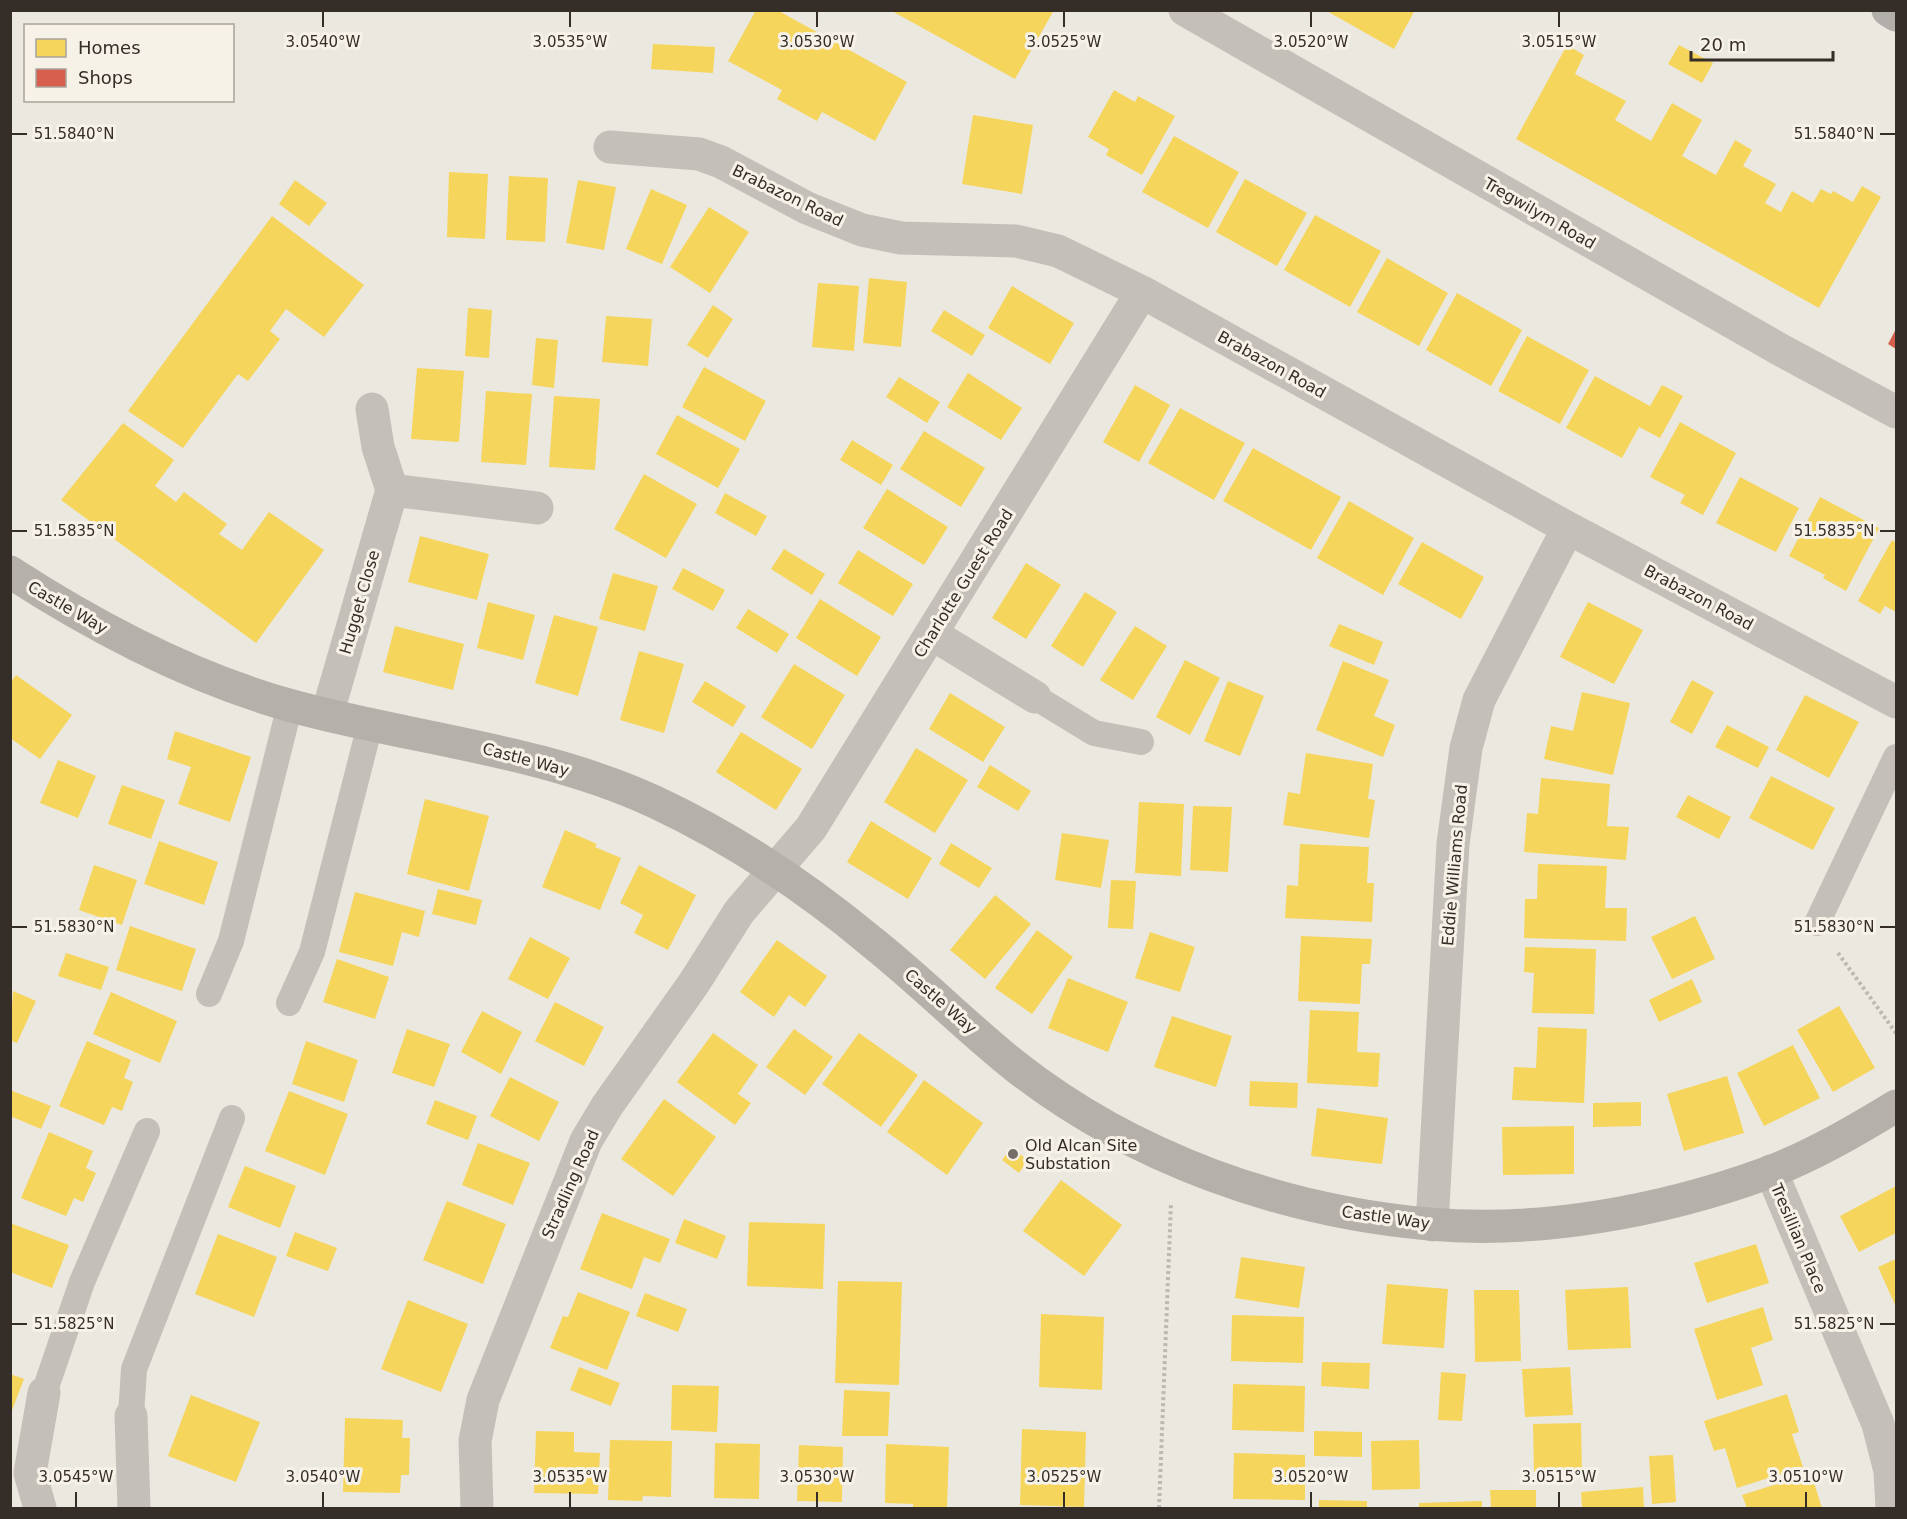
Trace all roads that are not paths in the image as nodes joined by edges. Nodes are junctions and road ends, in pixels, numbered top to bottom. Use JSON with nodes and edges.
{"nodes":[{"id":1,"x":1185,"y":10,"type":"edge"},
{"id":2,"x":1888,"y":10,"type":"edge"},
{"id":3,"x":1896,"y":15,"type":"edge"},
{"id":4,"x":610,"y":147,"type":"dead end"},
{"id":5,"x":1143,"y":292,"type":"junction"},
{"id":6,"x":372,"y":409,"type":"dead end"},
{"id":7,"x":1896,"y":412,"type":"edge"},
{"id":8,"x":392,"y":490,"type":"junction"},
{"id":9,"x":537,"y":508,"type":"dead end"},
{"id":10,"x":1568,"y":528,"type":"junction"},
{"id":11,"x":11,"y":574,"type":"edge"},
{"id":12,"x":932,"y":634,"type":"junction"},
{"id":13,"x":1035,"y":697,"type":"joint"},
{"id":14,"x":1896,"y":702,"type":"edge"},
{"id":15,"x":290,"y":705,"type":"junction"},
{"id":16,"x":327,"y":715,"type":"junction"},
{"id":17,"x":370,"y":725,"type":"junction"},
{"id":18,"x":1142,"y":742,"type":"dead end"},
{"id":19,"x":1896,"y":757,"type":"edge"},
{"id":20,"x":776,"y":869,"type":"junction"},
{"id":21,"x":1816,"y":923,"type":"road end"},
{"id":22,"x":210,"y":994,"type":"dead end"},
{"id":23,"x":289,"y":1003,"type":"dead end"},
{"id":24,"x":1896,"y":1106,"type":"edge"},
{"id":25,"x":232,"y":1118,"type":"dead end"},
{"id":26,"x":147,"y":1131,"type":"dead end"},
{"id":27,"x":1771,"y":1172,"type":"junction"},
{"id":28,"x":1432,"y":1225,"type":"junction"},
{"id":29,"x":44,"y":1393,"type":"joint"},
{"id":30,"x":131,"y":1416,"type":"joint"},
{"id":31,"x":20,"y":1474,"type":"edge"},
{"id":32,"x":40,"y":1509,"type":"edge"},
{"id":33,"x":134,"y":1509,"type":"edge"},
{"id":34,"x":477,"y":1509,"type":"edge"},
{"id":35,"x":1892,"y":1509,"type":"edge"}],
"edges":[{"from":1,"to":7,"type":"street","name":"Tregwilym Road"},
{"from":2,"to":3,"type":"main road"},
{"from":4,"to":5,"type":"street","name":"Brabazon Road"},
{"from":5,"to":10,"type":"street","name":"Brabazon Road"},
{"from":5,"to":12,"type":"street","name":"Charlotte Guest Road"},
{"from":6,"to":8,"type":"street"},
{"from":8,"to":9,"type":"street"},
{"from":8,"to":16,"type":"street","name":"Hugget Close"},
{"from":10,"to":14,"type":"street","name":"Brabazon Road"},
{"from":10,"to":28,"type":"street","name":"Eddie Williams Road"},
{"from":11,"to":15,"type":"street","name":"Castle Way"},
{"from":12,"to":13,"type":"street"},
{"from":12,"to":20,"type":"street","name":"Charlotte Guest Road"},
{"from":13,"to":18,"type":"lane"},
{"from":15,"to":16,"type":"street","name":"Castle Way"},
{"from":15,"to":22,"type":"lane"},
{"from":16,"to":17,"type":"street","name":"Castle Way"},
{"from":17,"to":20,"type":"street","name":"Castle Way"},
{"from":17,"to":23,"type":"lane"},
{"from":19,"to":21,"type":"lane"},
{"from":20,"to":28,"type":"street","name":"Castle Way"},
{"from":20,"to":34,"type":"street","name":"Stradling Road"},
{"from":24,"to":27,"type":"street","name":"Castle Way"},
{"from":25,"to":30,"type":"lane"},
{"from":26,"to":29,"type":"lane"},
{"from":27,"to":28,"type":"street","name":"Castle Way"},
{"from":27,"to":35,"type":"street","name":"Tresillian Place"},
{"from":29,"to":31,"type":"street"},
{"from":30,"to":33,"type":"street"},
{"from":31,"to":32,"type":"street"}]}
